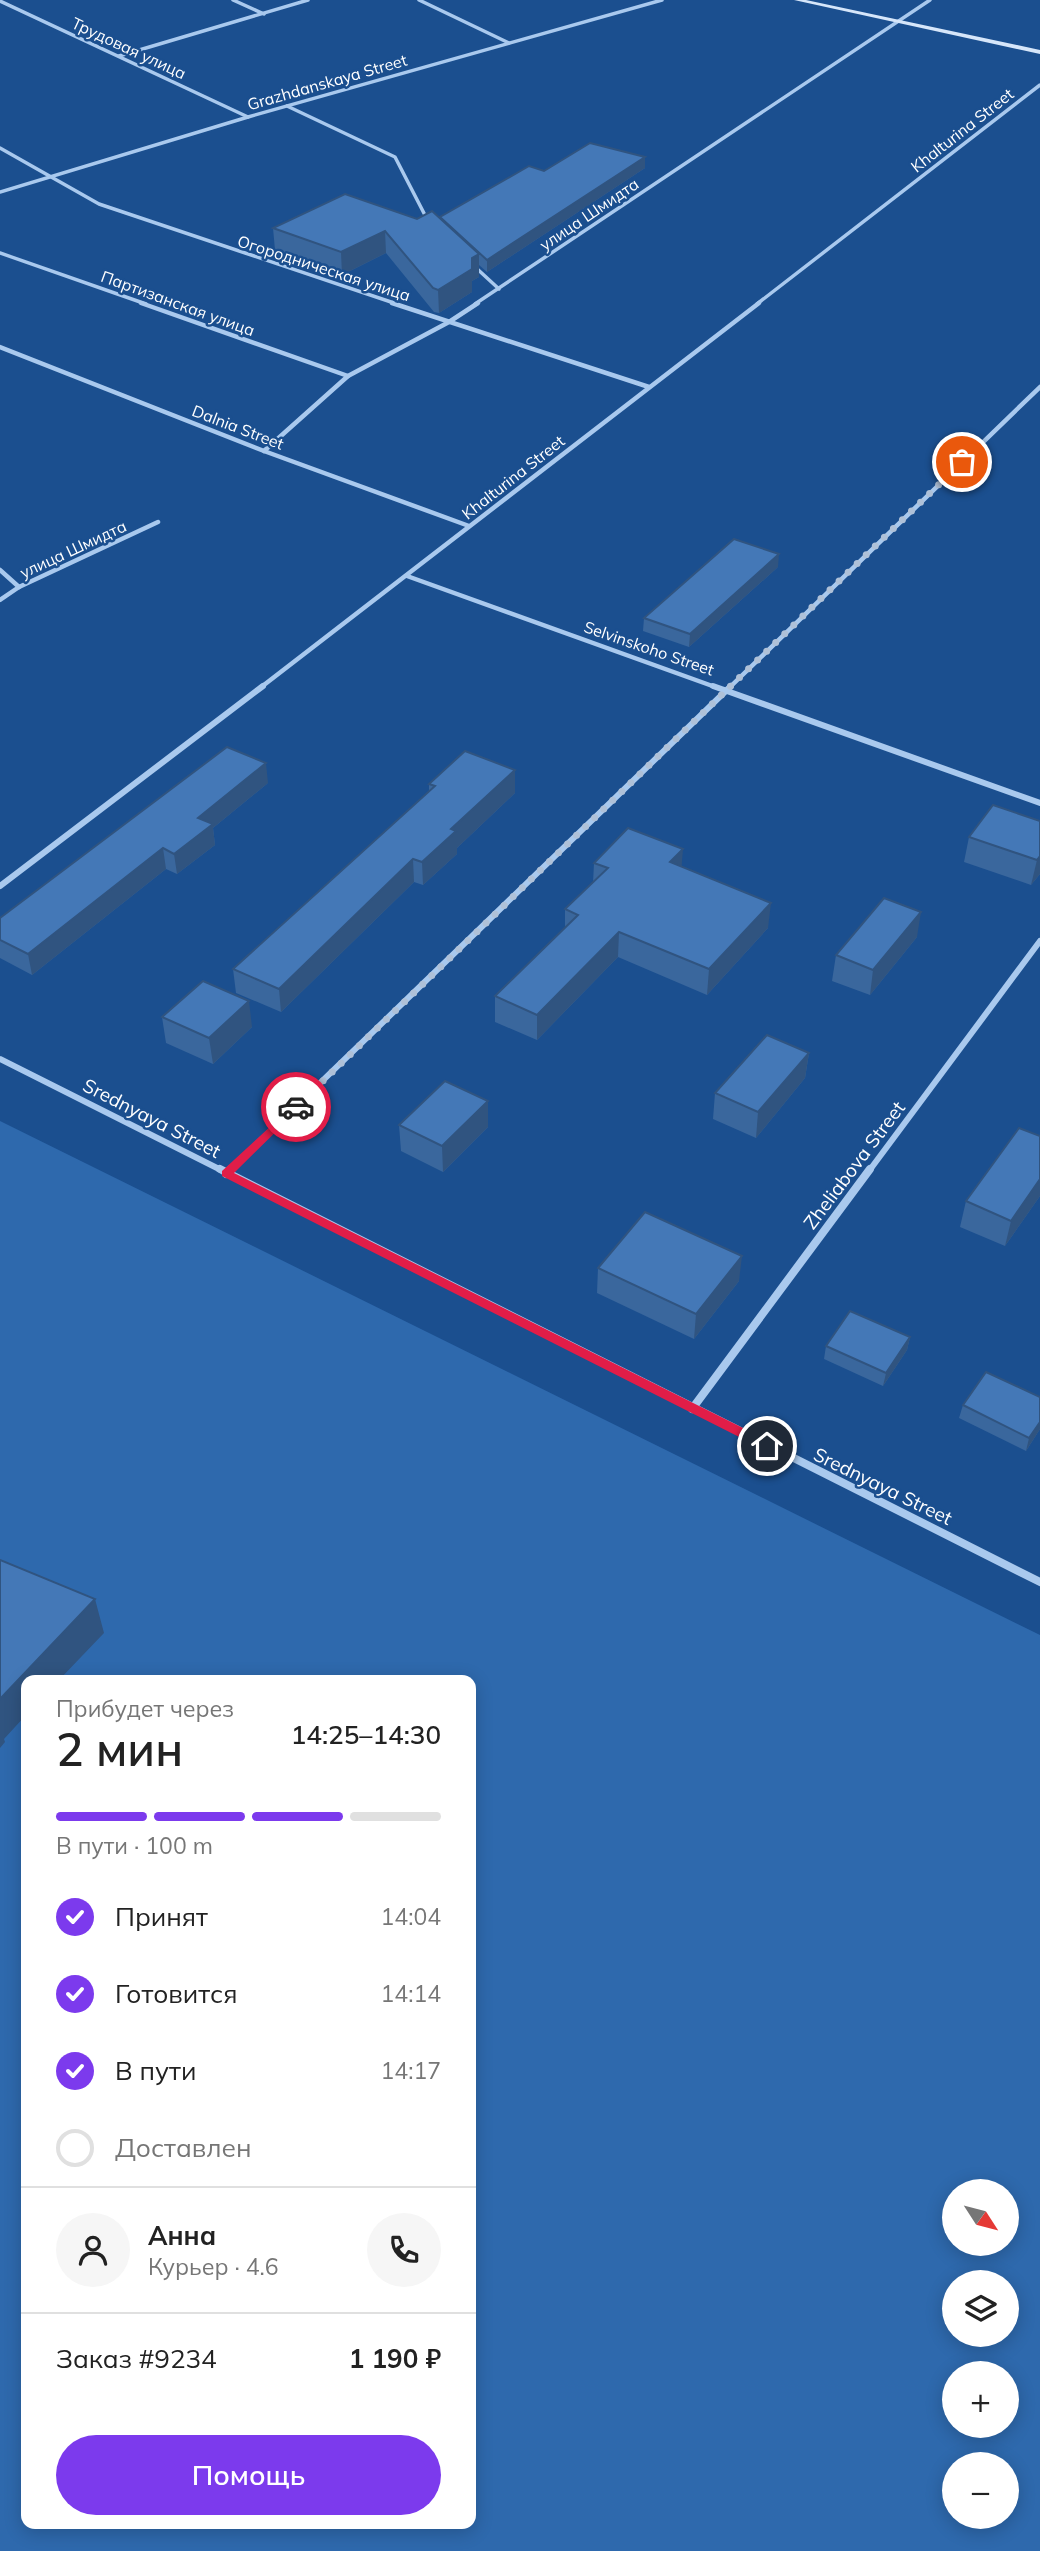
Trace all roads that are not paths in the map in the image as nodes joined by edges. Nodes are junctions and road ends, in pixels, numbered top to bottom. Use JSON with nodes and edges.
{"nodes":[{"id":1,"x":233,"y":0,"type":"edge"},
{"id":2,"x":308,"y":0,"type":"edge"},
{"id":3,"x":419,"y":0,"type":"edge"},
{"id":4,"x":662,"y":0,"type":"edge"},
{"id":5,"x":797,"y":0,"type":"edge"},
{"id":6,"x":930,"y":0,"type":"edge"},
{"id":7,"x":0,"y":1,"type":"edge"},
{"id":8,"x":264,"y":14,"type":"junction"},
{"id":9,"x":899,"y":22,"type":"junction"},
{"id":10,"x":510,"y":43,"type":"junction"},
{"id":11,"x":1040,"y":52,"type":"edge"},
{"id":12,"x":119,"y":56,"type":"junction"},
{"id":13,"x":1040,"y":85,"type":"edge"},
{"id":14,"x":287,"y":106,"type":"junction"},
{"id":15,"x":248,"y":117,"type":"junction"},
{"id":16,"x":0,"y":148,"type":"edge"},
{"id":17,"x":49,"y":178,"type":"junction"},
{"id":18,"x":0,"y":192,"type":"edge"},
{"id":19,"x":430,"y":225,"type":"edge"},
{"id":20,"x":0,"y":253,"type":"edge"},
{"id":21,"x":469,"y":261,"type":"edge"},
{"id":22,"x":499,"y":289,"type":"junction"},
{"id":23,"x":449,"y":322,"type":"junction"},
{"id":24,"x":0,"y":347,"type":"edge"},
{"id":25,"x":348,"y":376,"type":"junction"},
{"id":26,"x":649,"y":387,"type":"junction"},
{"id":27,"x":1040,"y":387,"type":"edge"},
{"id":28,"x":264,"y":451,"type":"junction"},
{"id":29,"x":158,"y":522,"type":"dead end"},
{"id":30,"x":469,"y":526,"type":"junction"},
{"id":31,"x":0,"y":570,"type":"edge"},
{"id":32,"x":407,"y":576,"type":"junction"},
{"id":33,"x":19,"y":587,"type":"junction"},
{"id":34,"x":0,"y":600,"type":"edge"},
{"id":35,"x":728,"y":689,"type":"junction"},
{"id":36,"x":1040,"y":803,"type":"edge"},
{"id":37,"x":0,"y":886,"type":"edge"},
{"id":38,"x":1040,"y":941,"type":"edge"},
{"id":39,"x":0,"y":1059,"type":"edge"},
{"id":40,"x":226,"y":1174,"type":"junction"},
{"id":41,"x":692,"y":1409,"type":"junction"},
{"id":42,"x":1040,"y":1582,"type":"edge"}],
"edges":[{"from":1,"to":8,"type":"street"},
{"from":2,"to":8,"type":"street"},
{"from":3,"to":10,"type":"street"},
{"from":4,"to":10,"type":"street","name":"Grazhdanskaya Street"},
{"from":5,"to":9,"type":"street"},
{"from":6,"to":9,"type":"street","name":"улица Шмидта"},
{"from":7,"to":12,"type":"street","name":"Трудовая улица"},
{"from":8,"to":12,"type":"street"},
{"from":9,"to":11,"type":"street"},
{"from":9,"to":22,"type":"street","name":"улица Шмидта"},
{"from":10,"to":14,"type":"street","name":"Grazhdanskaya Street"},
{"from":12,"to":15,"type":"street","name":"Трудовая улица"},
{"from":13,"to":26,"type":"street","name":"Khalturina Street"},
{"from":14,"to":15,"type":"street","name":"Grazhdanskaya Street"},
{"from":14,"to":19,"type":"street"},
{"from":15,"to":17,"type":"street","name":"Grazhdanskaya Street"},
{"from":16,"to":17,"type":"street","name":"Огородническая улица"},
{"from":17,"to":18,"type":"street","name":"Grazhdanskaya Street"},
{"from":17,"to":23,"type":"street","name":"Огородническая улица"},
{"from":20,"to":25,"type":"street","name":"Партизанская улица"},
{"from":21,"to":22,"type":"street"},
{"from":22,"to":23,"type":"street","name":"улица Шмидта"},
{"from":23,"to":25,"type":"street","name":"улица Шмидта"},
{"from":23,"to":26,"type":"street","name":"Огородническая улица"},
{"from":24,"to":28,"type":"street","name":"Dalnia Street"},
{"from":25,"to":28,"type":"street","name":"улица Шмидта"},
{"from":26,"to":30,"type":"street","name":"Khalturina Street"},
{"from":27,"to":35,"type":"street"},
{"from":28,"to":30,"type":"street","name":"Dalnia Street"},
{"from":29,"to":33,"type":"street","name":"улица Шмидта"},
{"from":30,"to":32,"type":"street","name":"Khalturina Street"},
{"from":31,"to":33,"type":"street"},
{"from":32,"to":35,"type":"street","name":"Selvinskoho Street"},
{"from":32,"to":37,"type":"street","name":"Khalturina Street"},
{"from":33,"to":34,"type":"street","name":"улица Шмидта"},
{"from":35,"to":36,"type":"street","name":"Selvinskoho Street"},
{"from":35,"to":40,"type":"street"},
{"from":38,"to":41,"type":"street","name":"Zheliabova Street"},
{"from":39,"to":40,"type":"street","name":"Srednyaya Street"},
{"from":40,"to":41,"type":"street","name":"Srednyaya Street"},
{"from":41,"to":42,"type":"street","name":"Srednyaya Street"}]}
